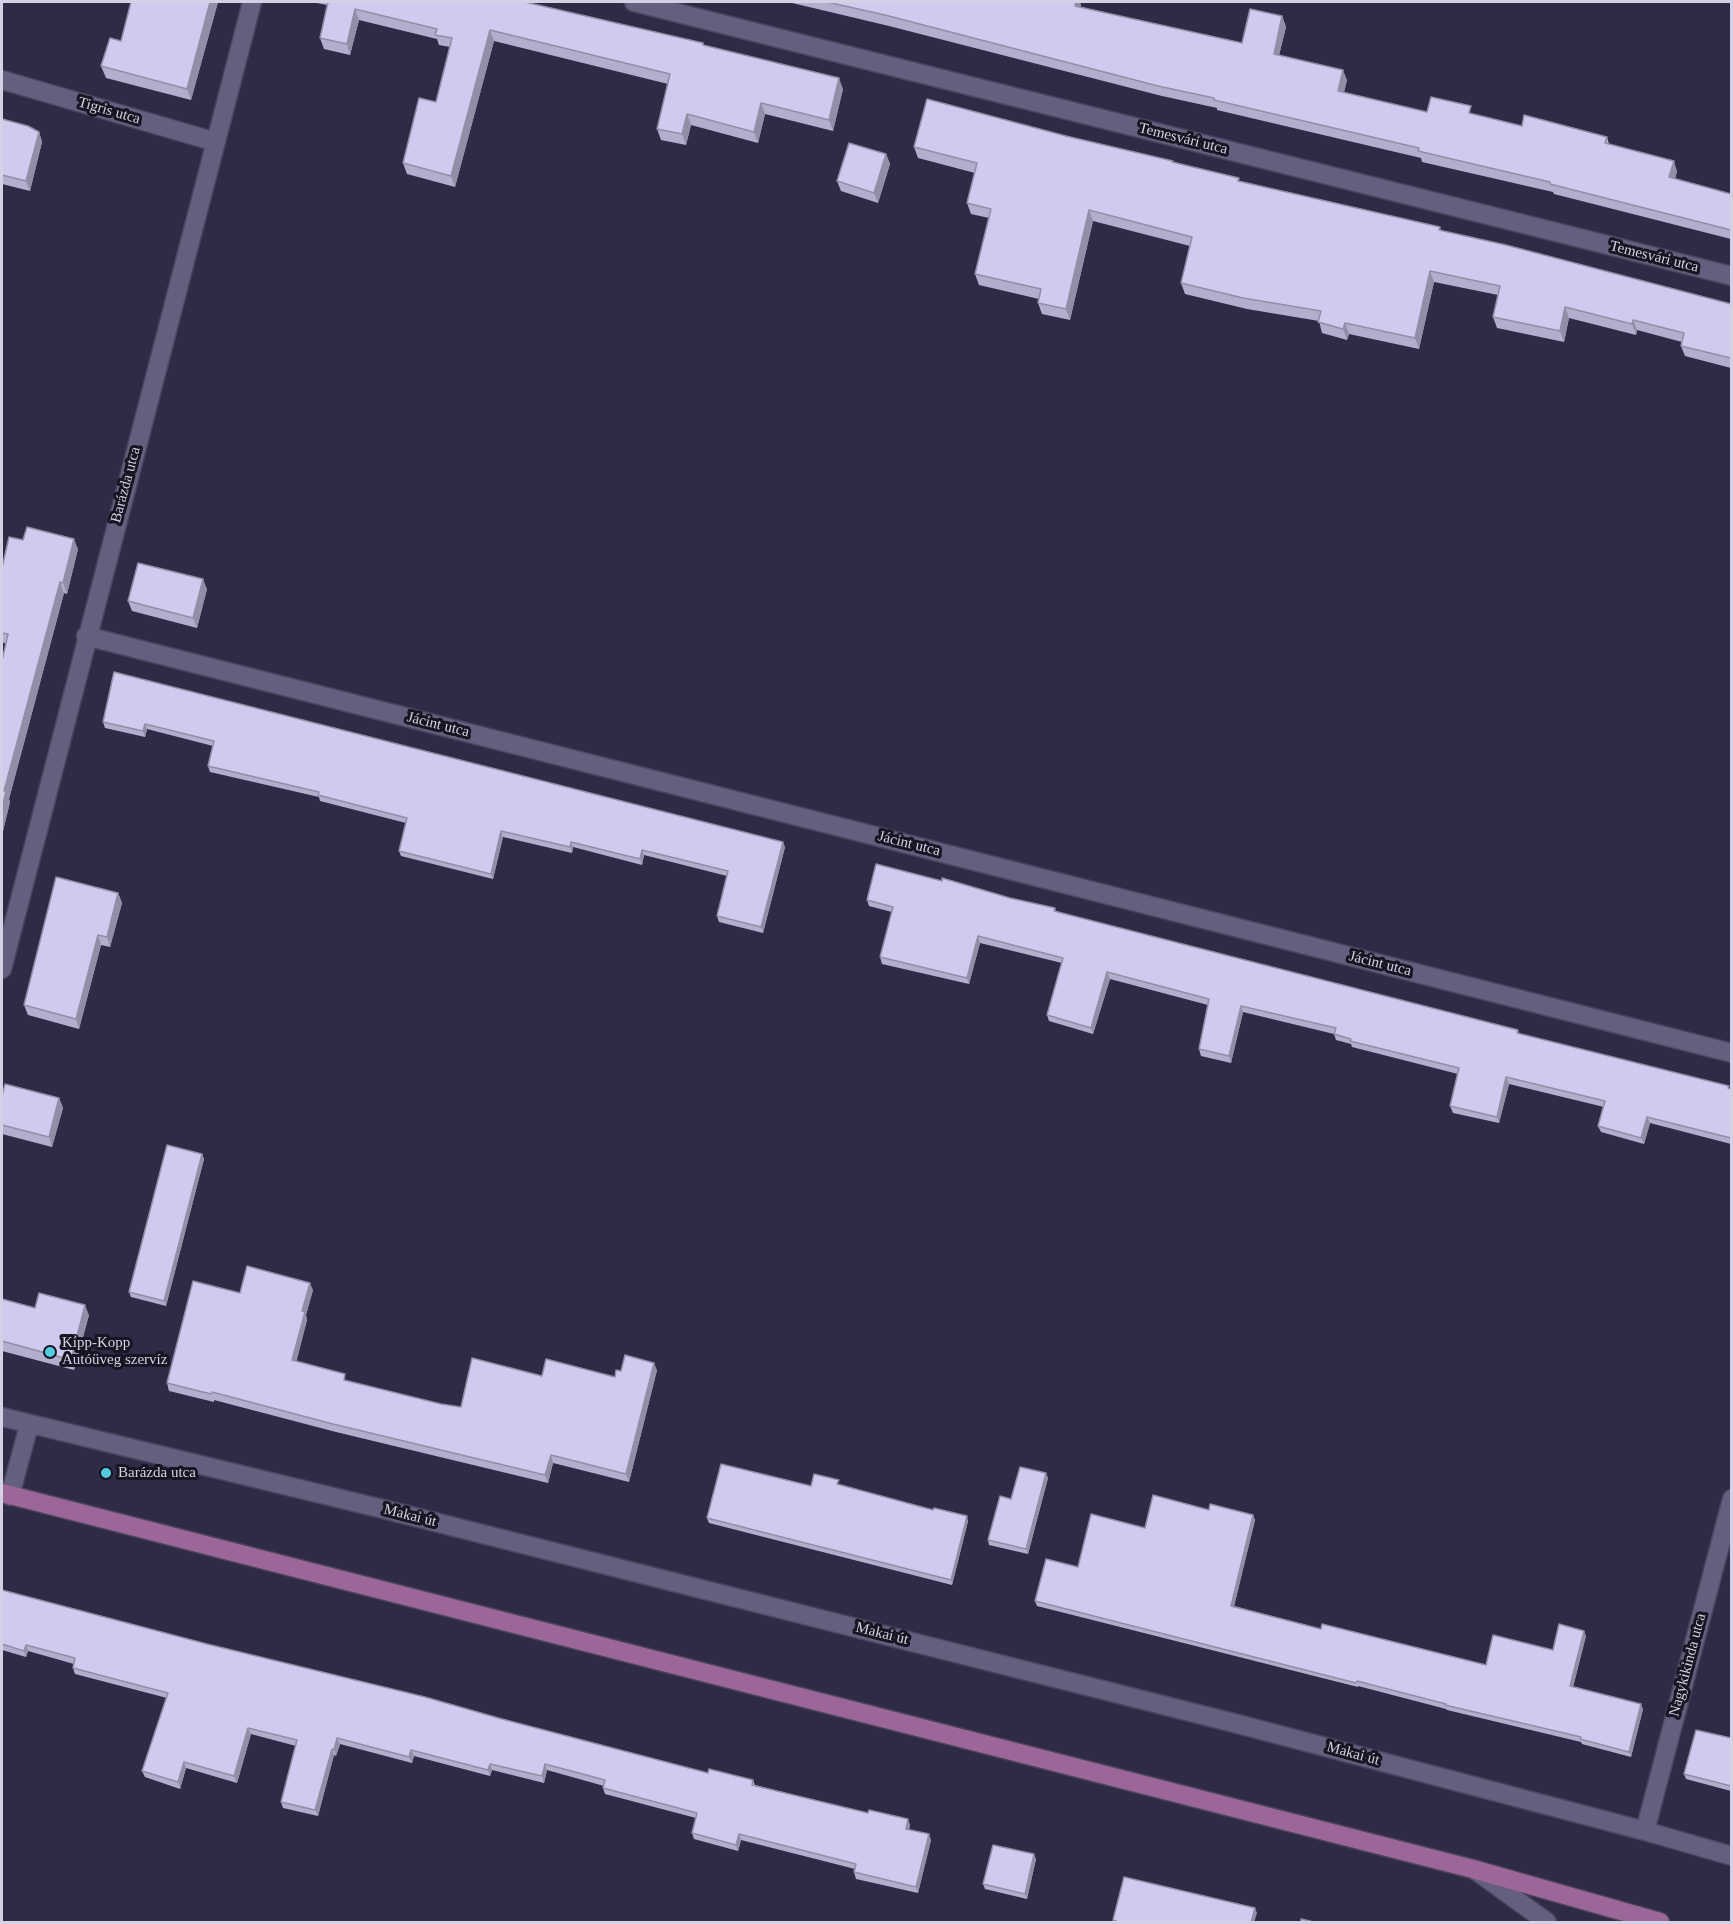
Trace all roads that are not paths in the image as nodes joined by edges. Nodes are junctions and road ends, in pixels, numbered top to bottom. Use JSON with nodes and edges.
{"nodes":[{"id":1,"x":252,"y":2,"type":"edge"},
{"id":2,"x":634,"y":2,"type":"edge"},
{"id":3,"x":2,"y":80,"type":"edge"},
{"id":4,"x":216,"y":142,"type":"junction"},
{"id":5,"x":1731,"y":276,"type":"edge"},
{"id":6,"x":86,"y":636,"type":"junction"},
{"id":7,"x":2,"y":969,"type":"edge"},
{"id":8,"x":1731,"y":1053,"type":"edge"},
{"id":9,"x":2,"y":1417,"type":"edge"},
{"id":10,"x":29,"y":1425,"type":"junction"},
{"id":11,"x":6,"y":1494,"type":"edge"},
{"id":12,"x":1731,"y":1499,"type":"edge"},
{"id":13,"x":1645,"y":1831,"type":"junction"},
{"id":14,"x":1731,"y":1856,"type":"edge"},
{"id":15,"x":1473,"y":1869,"type":"junction"},
{"id":16,"x":1547,"y":1923,"type":"edge"},
{"id":17,"x":1660,"y":1923,"type":"edge"}],
"edges":[{"from":1,"to":4,"type":"street","name":"Barázda utca"},
{"from":2,"to":5,"type":"street","name":"Temesvári utca"},
{"from":3,"to":4,"type":"street","name":"Tigris utca"},
{"from":4,"to":6,"type":"street","name":"Barázda utca"},
{"from":6,"to":7,"type":"street","name":"Barázda utca"},
{"from":6,"to":8,"type":"street","name":"Jácint utca"},
{"from":9,"to":10,"type":"street","name":"Makai út"},
{"from":10,"to":11,"type":"street"},
{"from":10,"to":13,"type":"street","name":"Makai út"},
{"from":11,"to":15,"type":"main road"},
{"from":12,"to":13,"type":"street","name":"Nagykikinda utca"},
{"from":13,"to":14,"type":"street","name":"Makai út"},
{"from":15,"to":16,"type":"street"},
{"from":15,"to":17,"type":"main road"}]}
